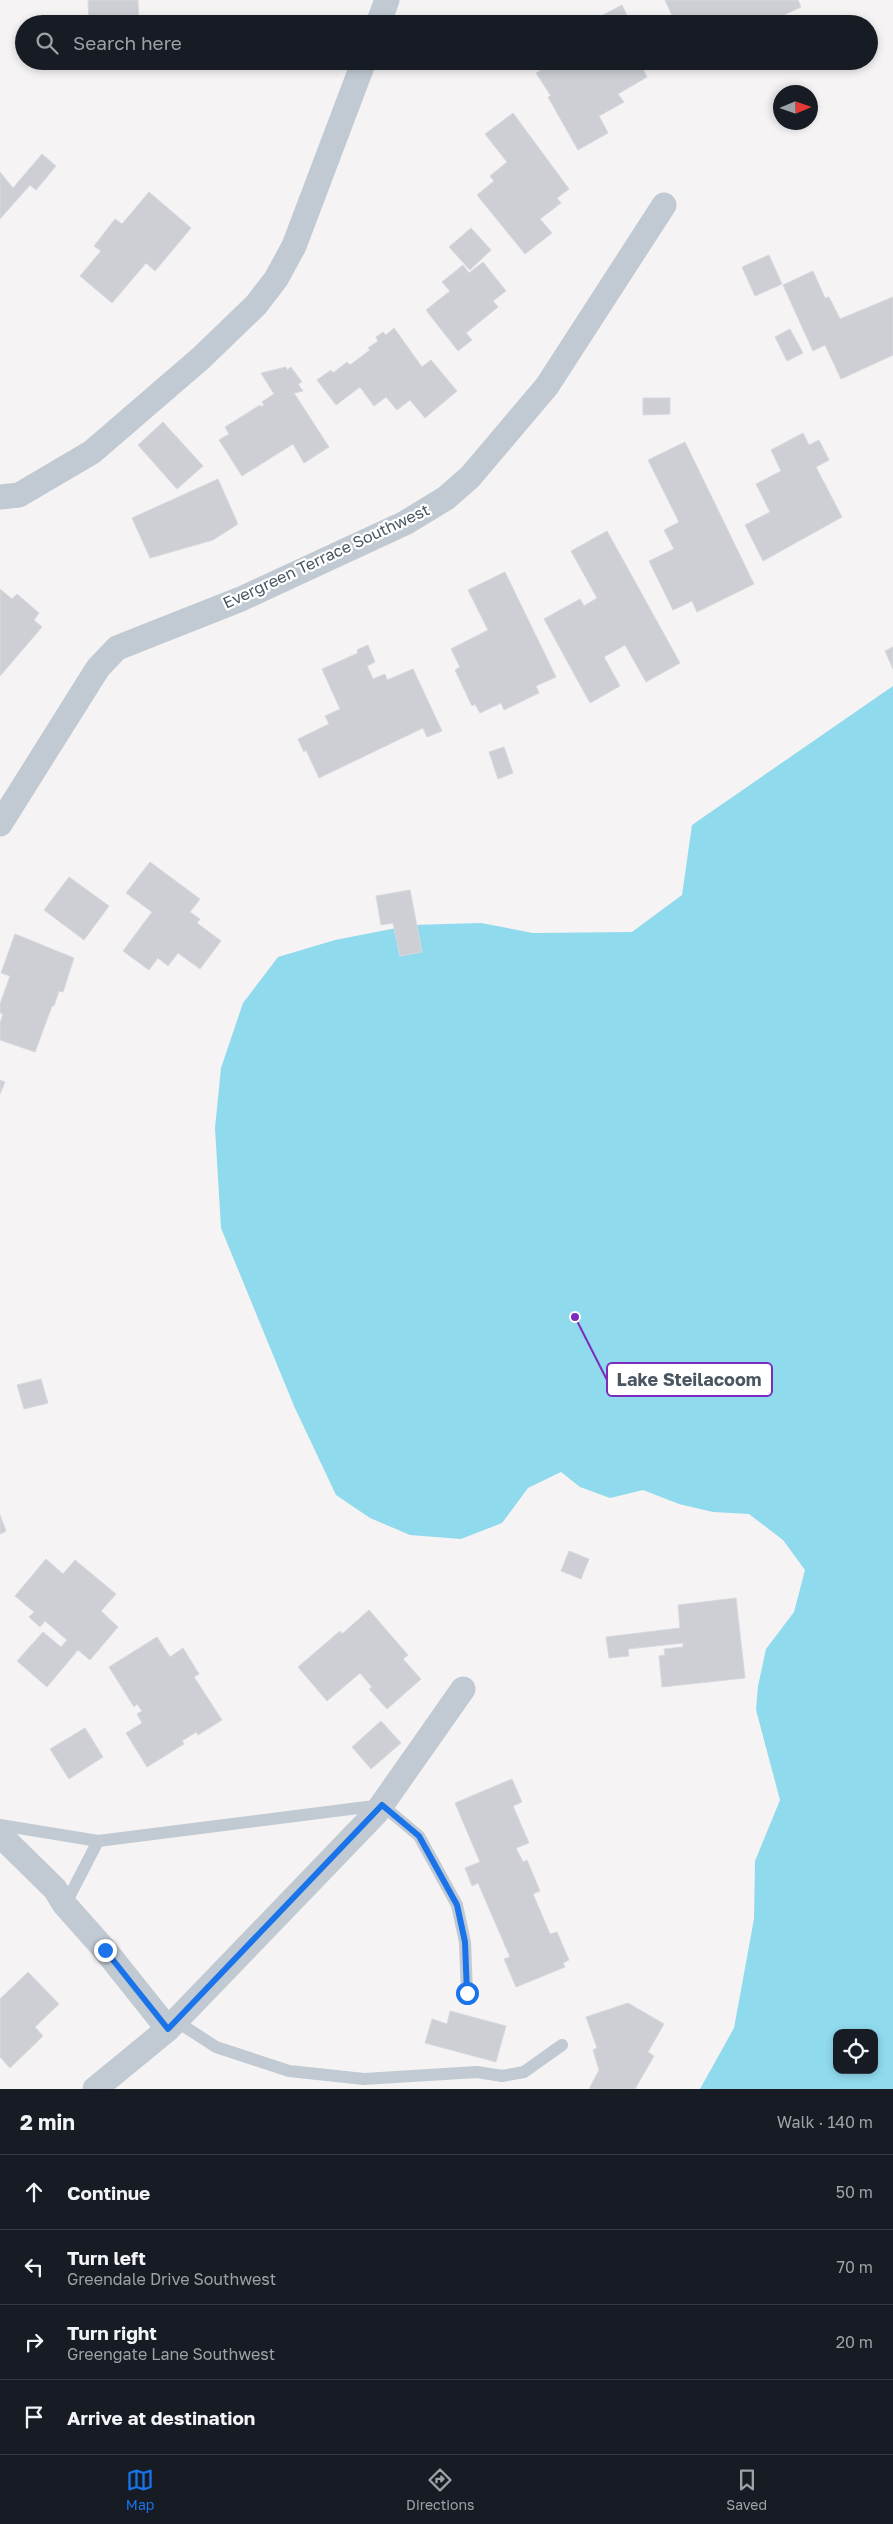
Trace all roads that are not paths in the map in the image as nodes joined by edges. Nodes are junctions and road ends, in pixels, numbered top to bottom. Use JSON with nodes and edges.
{"nodes":[{"id":1,"x":387,"y":0,"type":"edge"},
{"id":2,"x":381,"y":15,"type":"edge"},
{"id":3,"x":361,"y":70,"type":"edge"},
{"id":4,"x":664,"y":205,"type":"dead end"},
{"id":5,"x":0,"y":497,"type":"edge"},
{"id":6,"x":0,"y":824,"type":"edge"},
{"id":7,"x":463,"y":1689,"type":"dead end"},
{"id":8,"x":382,"y":1805,"type":"junction"},
{"id":9,"x":0,"y":1825,"type":"edge"},
{"id":10,"x":0,"y":1835,"type":"edge"},
{"id":11,"x":98,"y":1840,"type":"junction"},
{"id":12,"x":65,"y":1905,"type":"junction"},
{"id":13,"x":467,"y":1993,"type":"dead end"},
{"id":14,"x":172,"y":2025,"type":"junction"},
{"id":15,"x":562,"y":2045,"type":"dead end"},
{"id":16,"x":95,"y":2089,"type":"edge"}],
"edges":[{"from":1,"to":2,"type":"street"},
{"from":3,"to":5,"type":"street"},
{"from":4,"to":6,"type":"street","name":"Evergreen Terrace Southwest"},
{"from":7,"to":8,"type":"street"},
{"from":8,"to":11,"type":"lane"},
{"from":8,"to":13,"type":"lane"},
{"from":8,"to":14,"type":"street"},
{"from":9,"to":11,"type":"lane"},
{"from":10,"to":12,"type":"street"},
{"from":11,"to":12,"type":"lane"},
{"from":12,"to":14,"type":"street"},
{"from":14,"to":15,"type":"lane"},
{"from":14,"to":16,"type":"street"}]}
